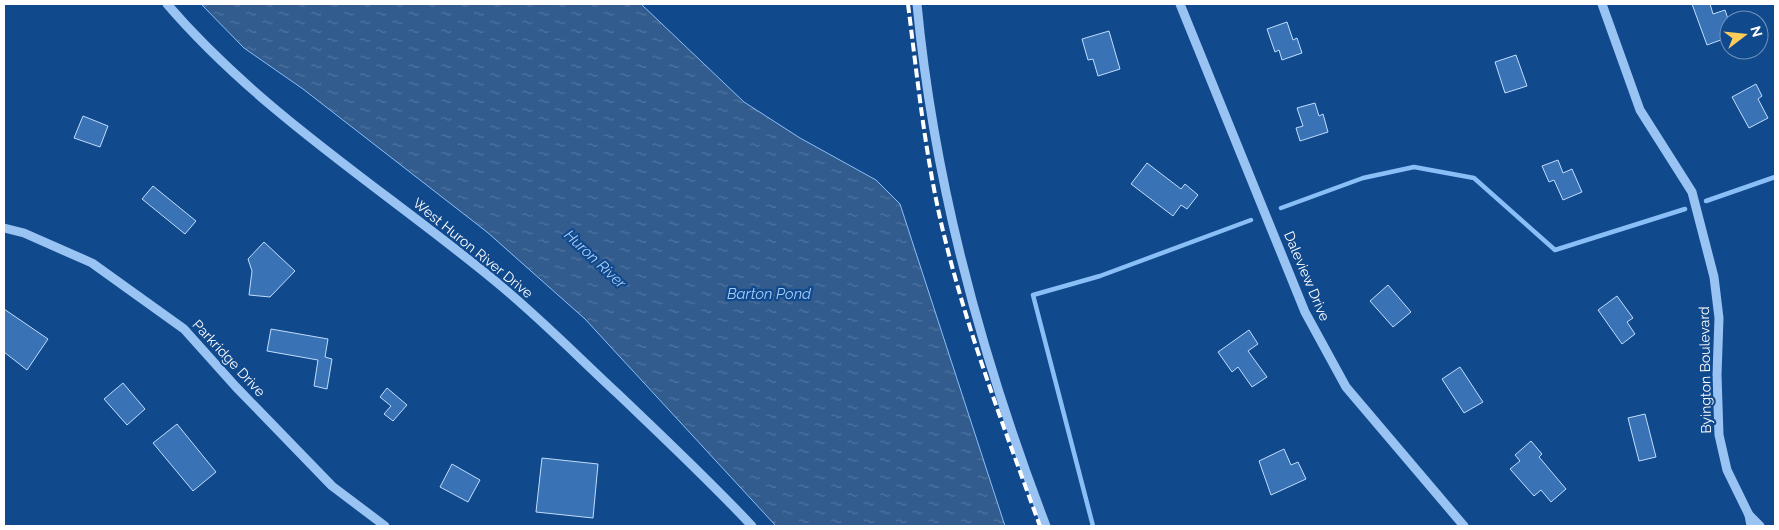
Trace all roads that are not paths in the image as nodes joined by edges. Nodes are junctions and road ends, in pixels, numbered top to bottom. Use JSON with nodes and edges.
{"nodes":[{"id":1,"x":167,"y":4,"type":"edge"},
{"id":2,"x":917,"y":4,"type":"edge"},
{"id":3,"x":1180,"y":4,"type":"edge"},
{"id":4,"x":1602,"y":4,"type":"edge"},
{"id":5,"x":4,"y":228,"type":"edge"},
{"id":6,"x":1749,"y":515,"type":"junction"},
{"id":7,"x":385,"y":526,"type":"edge"},
{"id":8,"x":752,"y":526,"type":"edge"},
{"id":9,"x":1046,"y":526,"type":"edge"},
{"id":10,"x":1464,"y":526,"type":"edge"},
{"id":11,"x":1751,"y":526,"type":"edge"},
{"id":12,"x":1760,"y":526,"type":"edge"}],
"edges":[{"from":1,"to":8,"type":"street","name":"West Huron River Drive"},
{"from":2,"to":9,"type":"street"},
{"from":3,"to":10,"type":"street","name":"Daleview Drive"},
{"from":4,"to":6,"type":"street","name":"Byington Boulevard"},
{"from":5,"to":7,"type":"street","name":"Parkridge Drive"},
{"from":6,"to":11,"type":"street","name":"Byington Boulevard"},
{"from":6,"to":12,"type":"street","name":"Byington Boulevard"}]}
